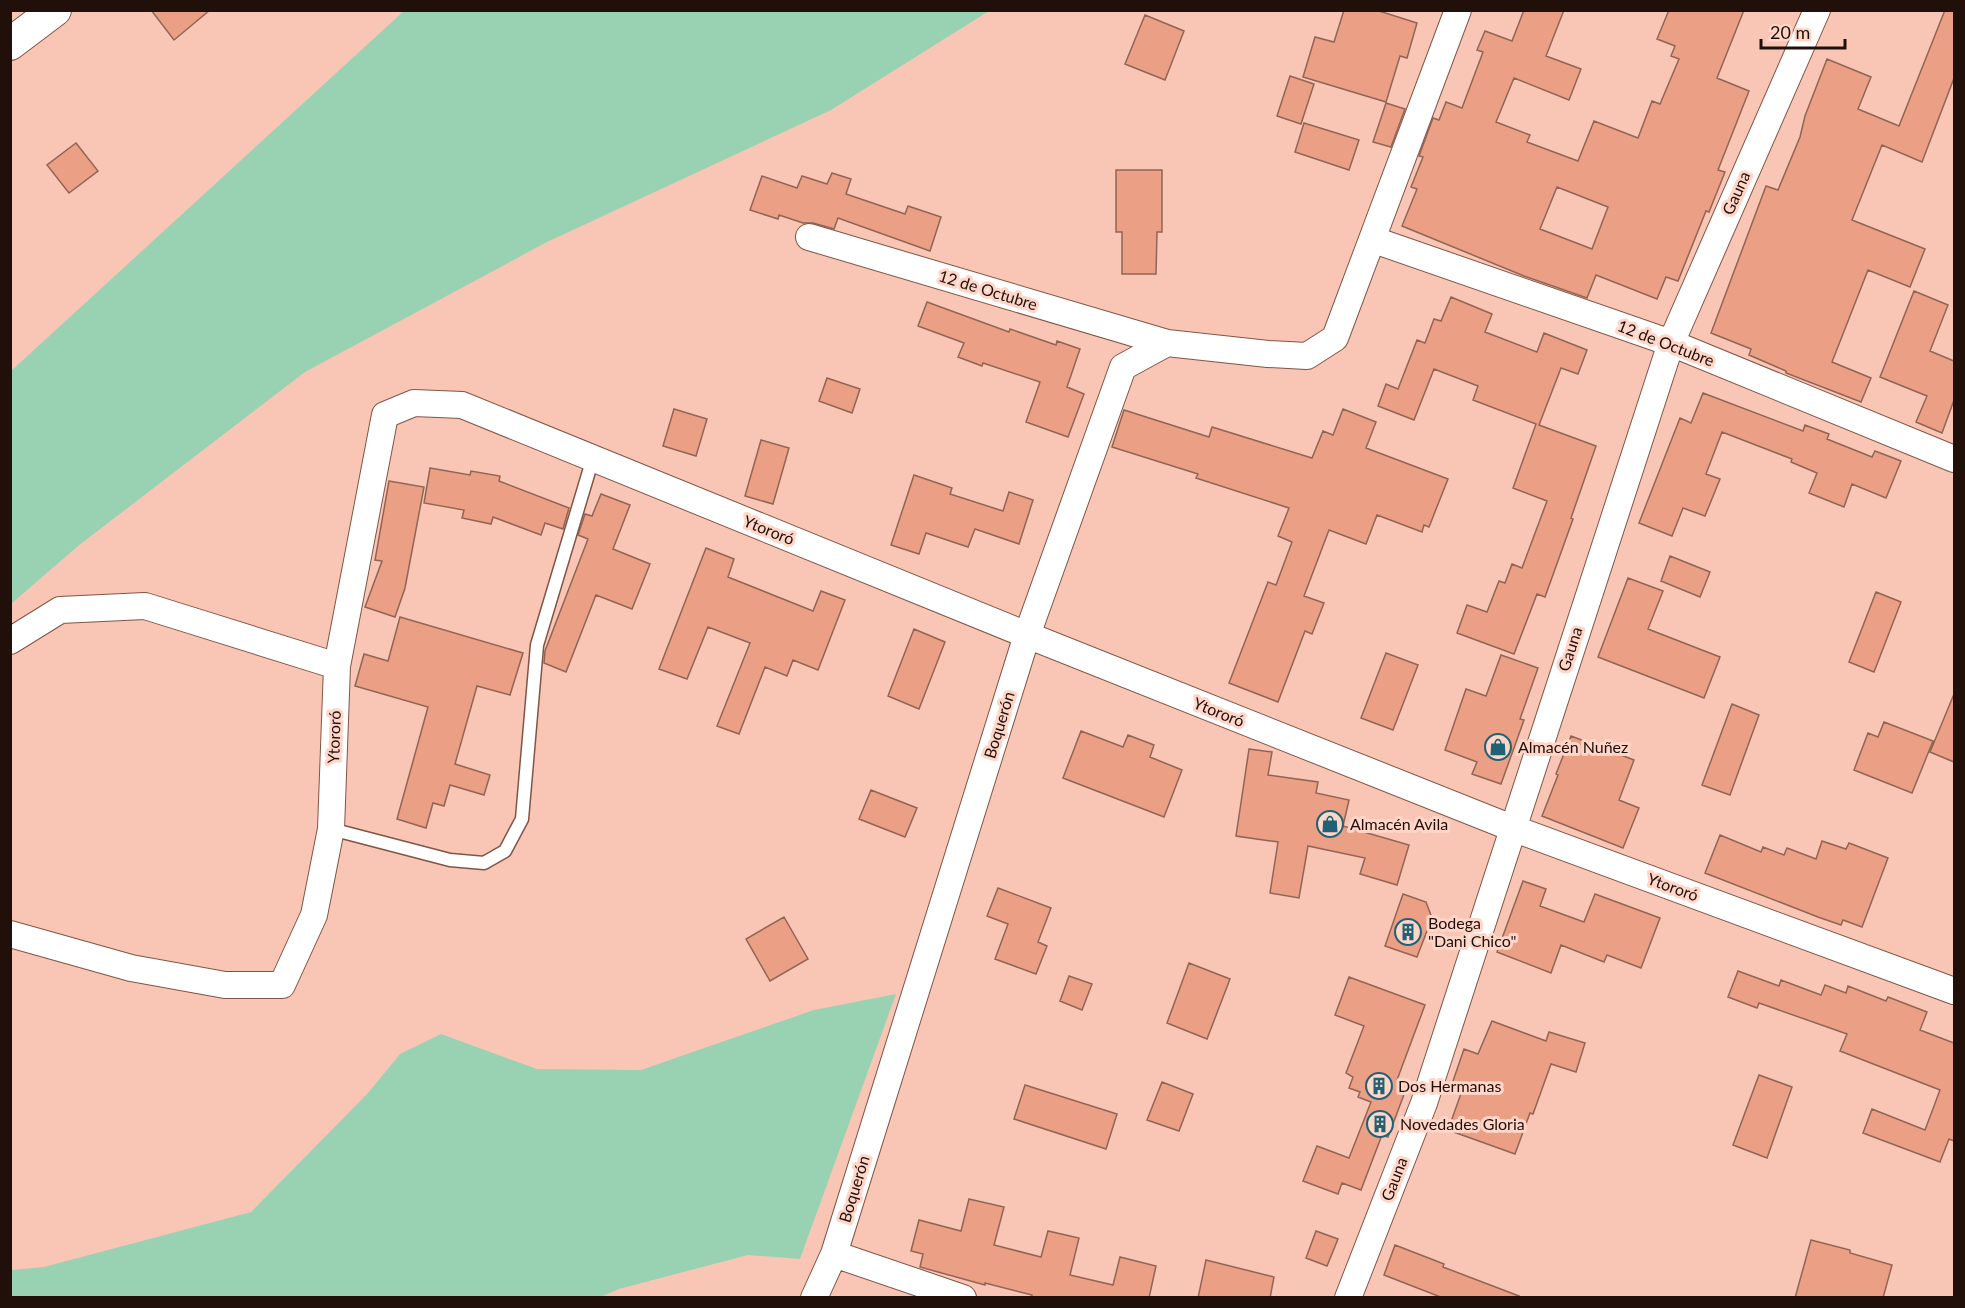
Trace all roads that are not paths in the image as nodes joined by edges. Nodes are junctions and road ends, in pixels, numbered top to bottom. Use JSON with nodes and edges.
{"nodes":[{"id":1,"x":55,"y":10,"type":"edge"},
{"id":2,"x":1458,"y":10,"type":"edge"},
{"id":3,"x":1817,"y":10,"type":"edge"},
{"id":4,"x":10,"y":44,"type":"edge"},
{"id":5,"x":809,"y":237,"type":"dead end"},
{"id":6,"x":1374,"y":240,"type":"junction"},
{"id":7,"x":1167,"y":343,"type":"junction"},
{"id":8,"x":1671,"y":343,"type":"junction"},
{"id":9,"x":593,"y":458,"type":"junction"},
{"id":10,"x":1954,"y":459,"type":"edge"},
{"id":11,"x":1027,"y":635,"type":"junction"},
{"id":12,"x":10,"y":641,"type":"edge"},
{"id":13,"x":337,"y":666,"type":"junction"},
{"id":14,"x":1512,"y":828,"type":"junction"},
{"id":15,"x":331,"y":830,"type":"junction"},
{"id":16,"x":10,"y":934,"type":"edge"},
{"id":17,"x":1954,"y":990,"type":"edge"},
{"id":18,"x":834,"y":1254,"type":"junction"},
{"id":19,"x":813,"y":1298,"type":"edge"},
{"id":20,"x":963,"y":1298,"type":"edge"},
{"id":21,"x":1348,"y":1298,"type":"edge"}],
"edges":[{"from":1,"to":4,"type":"street"},
{"from":2,"to":6,"type":"street"},
{"from":3,"to":8,"type":"street","name":"Gauna"},
{"from":5,"to":7,"type":"street","name":"12 de Octubre"},
{"from":6,"to":7,"type":"street"},
{"from":6,"to":8,"type":"street","name":"12 de Octubre"},
{"from":7,"to":11,"type":"street","name":"Boquerón"},
{"from":8,"to":10,"type":"street","name":"12 de Octubre"},
{"from":8,"to":14,"type":"street","name":"Gauna"},
{"from":9,"to":11,"type":"street","name":"Ytororó"},
{"from":9,"to":13,"type":"street","name":"Ytororó"},
{"from":9,"to":15,"type":"lane"},
{"from":11,"to":14,"type":"street","name":"Ytororó"},
{"from":11,"to":18,"type":"street","name":"Boquerón"},
{"from":12,"to":13,"type":"street"},
{"from":13,"to":15,"type":"street","name":"Ytororó"},
{"from":14,"to":17,"type":"street","name":"Ytororó"},
{"from":14,"to":21,"type":"street","name":"Gauna"},
{"from":15,"to":16,"type":"street","name":"Ytororó"},
{"from":18,"to":19,"type":"street","name":"Boquerón"},
{"from":18,"to":20,"type":"street"}]}
